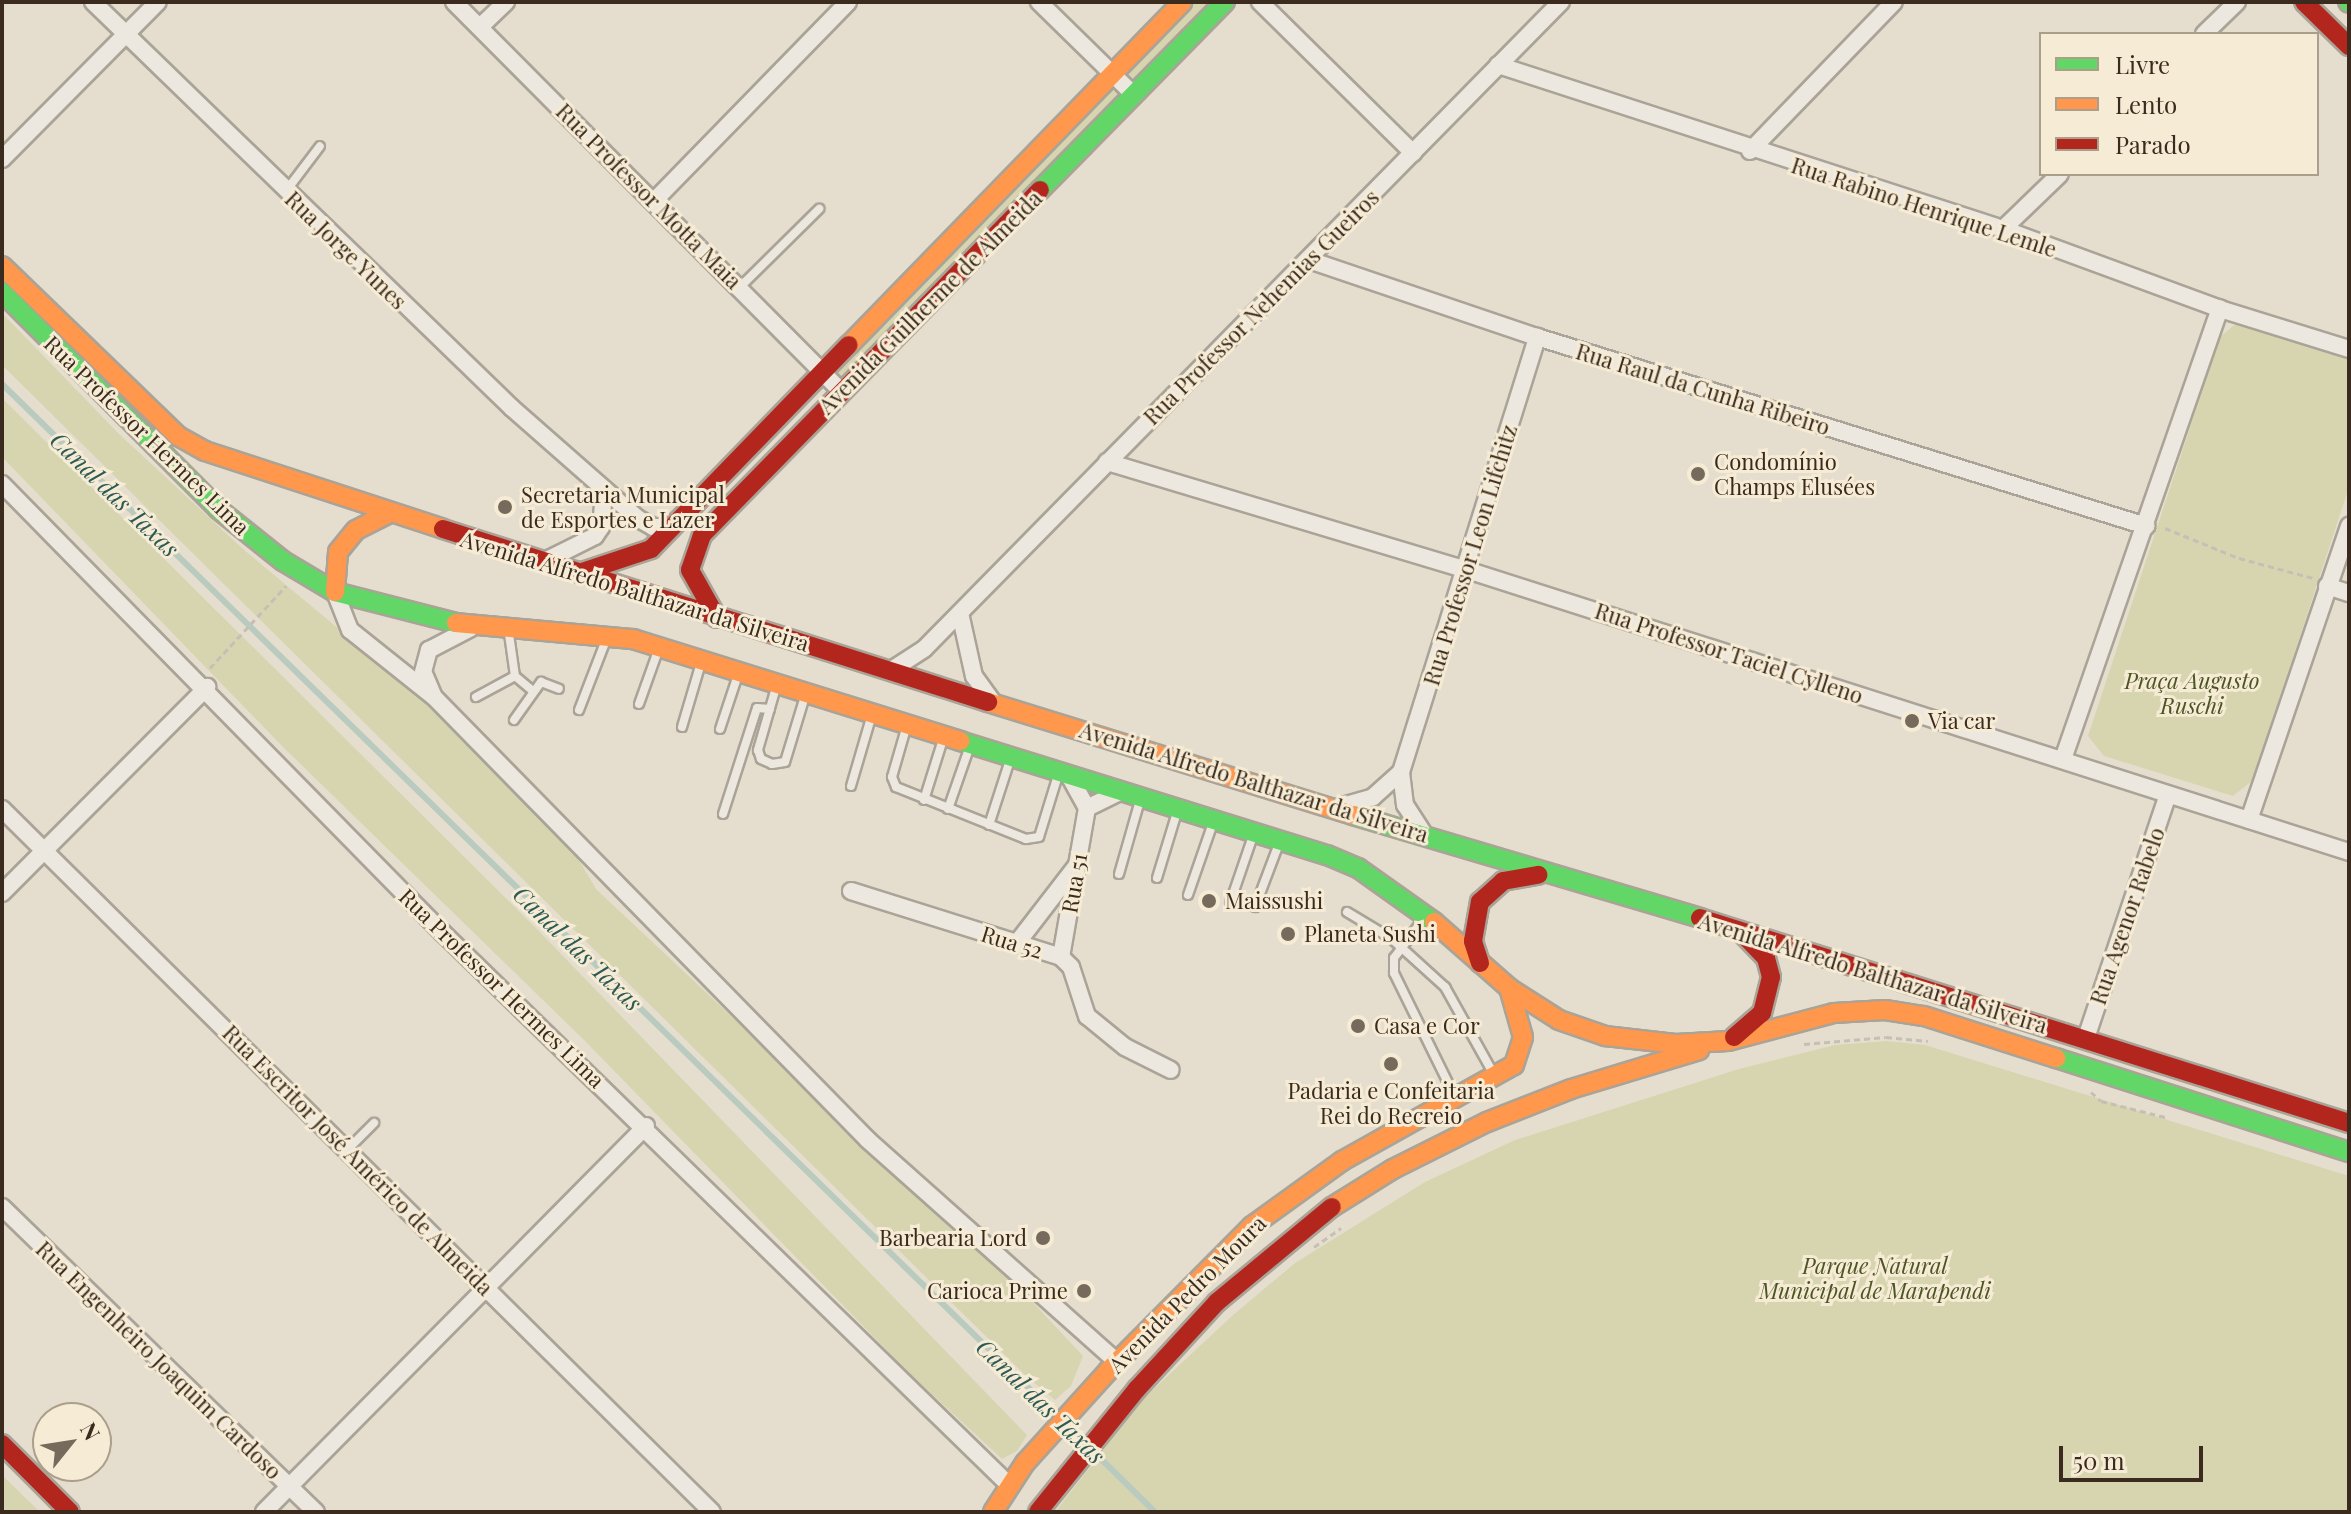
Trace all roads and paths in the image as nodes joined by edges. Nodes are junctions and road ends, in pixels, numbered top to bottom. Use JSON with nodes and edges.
{"nodes":[{"id":1,"x":93,"y":2,"type":"edge"},
{"id":2,"x":158,"y":2,"type":"edge"},
{"id":3,"x":454,"y":2,"type":"edge"},
{"id":4,"x":506,"y":2,"type":"edge"},
{"id":5,"x":848,"y":2,"type":"edge"},
{"id":6,"x":1039,"y":2,"type":"edge"},
{"id":7,"x":1182,"y":2,"type":"edge"},
{"id":8,"x":1225,"y":2,"type":"edge"},
{"id":9,"x":1260,"y":2,"type":"edge"},
{"id":10,"x":1561,"y":2,"type":"edge"},
{"id":11,"x":1894,"y":2,"type":"edge"},
{"id":12,"x":2237,"y":2,"type":"edge"},
{"id":13,"x":2304,"y":2,"type":"edge"},
{"id":14,"x":481,"y":26,"type":"junction"},
{"id":15,"x":2206,"y":32,"type":"edge"},
{"id":16,"x":126,"y":35,"type":"junction"},
{"id":17,"x":2349,"y":46,"type":"edge"},
{"id":18,"x":1498,"y":65,"type":"junction"},
{"id":19,"x":1113,"y":73,"type":"junction"},
{"id":20,"x":1134,"y":95,"type":"junction"},
{"id":21,"x":320,"y":146,"type":"dead end"},
{"id":22,"x":1750,"y":151,"type":"junction"},
{"id":23,"x":1413,"y":153,"type":"junction"},
{"id":24,"x":2,"y":159,"type":"edge"},
{"id":25,"x":2058,"y":176,"type":"edge"},
{"id":26,"x":285,"y":191,"type":"junction"},
{"id":27,"x":656,"y":199,"type":"junction"},
{"id":28,"x":819,"y":209,"type":"dead end"},
{"id":29,"x":2003,"y":229,"type":"junction"},
{"id":30,"x":1309,"y":260,"type":"junction"},
{"id":31,"x":2,"y":266,"type":"edge"},
{"id":32,"x":741,"y":286,"type":"junction"},
{"id":33,"x":2,"y":292,"type":"edge"},
{"id":34,"x":2220,"y":309,"type":"junction"},
{"id":35,"x":1537,"y":337,"type":"junction"},
{"id":36,"x":2349,"y":349,"type":"edge"},
{"id":37,"x":823,"y":372,"type":"junction"},
{"id":38,"x":842,"y":392,"type":"junction"},
{"id":39,"x":165,"y":426,"type":"joint"},
{"id":40,"x":1107,"y":462,"type":"junction"},
{"id":41,"x":2,"y":484,"type":"edge"},
{"id":42,"x":604,"y":491,"type":"junction"},
{"id":43,"x":387,"y":514,"type":"junction"},
{"id":44,"x":2146,"y":526,"type":"junction"},
{"id":45,"x":2349,"y":526,"type":"edge"},
{"id":46,"x":673,"y":527,"type":"junction"},
{"id":47,"x":542,"y":562,"type":"junction"},
{"id":48,"x":1467,"y":570,"type":"junction"},
{"id":49,"x":298,"y":571,"type":"joint"},
{"id":50,"x":579,"y":573,"type":"junction"},
{"id":51,"x":2327,"y":586,"type":"junction"},
{"id":52,"x":335,"y":592,"type":"junction"},
{"id":53,"x":2349,"y":593,"type":"edge"},
{"id":54,"x":271,"y":603,"type":"dead end"},
{"id":55,"x":960,"y":613,"type":"junction"},
{"id":56,"x":717,"y":618,"type":"junction"},
{"id":57,"x":474,"y":628,"type":"junction"},
{"id":58,"x":509,"y":629,"type":"junction"},
{"id":59,"x":608,"y":636,"type":"junction"},
{"id":60,"x":659,"y":646,"type":"junction"},
{"id":61,"x":702,"y":659,"type":"junction"},
{"id":62,"x":890,"y":671,"type":"junction"},
{"id":63,"x":739,"y":672,"type":"junction"},
{"id":64,"x":515,"y":676,"type":"junction"},
{"id":65,"x":203,"y":683,"type":"junction"},
{"id":66,"x":778,"y":684,"type":"junction"},
{"id":67,"x":559,"y":689,"type":"dead end"},
{"id":68,"x":533,"y":691,"type":"junction"},
{"id":69,"x":806,"y":693,"type":"junction"},
{"id":70,"x":434,"y":697,"type":"junction"},
{"id":71,"x":476,"y":697,"type":"dead end"},
{"id":72,"x":993,"y":702,"type":"junction"},
{"id":73,"x":639,"y":704,"type":"dead end"},
{"id":74,"x":770,"y":709,"type":"junction"},
{"id":75,"x":579,"y":710,"type":"dead end"},
{"id":76,"x":872,"y":713,"type":"junction"},
{"id":77,"x":514,"y":720,"type":"dead end"},
{"id":78,"x":907,"y":725,"type":"junction"},
{"id":79,"x":682,"y":727,"type":"dead end"},
{"id":80,"x":720,"y":729,"type":"dead end"},
{"id":81,"x":944,"y":736,"type":"junction"},
{"id":82,"x":970,"y":745,"type":"junction"},
{"id":83,"x":1011,"y":757,"type":"junction"},
{"id":84,"x":2063,"y":759,"type":"junction"},
{"id":85,"x":1401,"y":772,"type":"junction"},
{"id":86,"x":1064,"y":774,"type":"junction"},
{"id":87,"x":851,"y":786,"type":"dead end"},
{"id":88,"x":1122,"y":791,"type":"junction"},
{"id":89,"x":2168,"y":795,"type":"junction"},
{"id":90,"x":1141,"y":796,"type":"junction"},
{"id":91,"x":924,"y":800,"type":"junction"},
{"id":92,"x":1339,"y":807,"type":"junction"},
{"id":93,"x":1087,"y":808,"type":"junction"},
{"id":94,"x":1179,"y":808,"type":"junction"},
{"id":95,"x":2,"y":809,"type":"edge"},
{"id":96,"x":948,"y":809,"type":"junction"},
{"id":97,"x":723,"y":814,"type":"dead end"},
{"id":98,"x":1214,"y":819,"type":"junction"},
{"id":99,"x":2249,"y":820,"type":"junction"},
{"id":100,"x":989,"y":825,"type":"junction"},
{"id":101,"x":1254,"y":832,"type":"junction"},
{"id":102,"x":1424,"y":834,"type":"junction"},
{"id":103,"x":1280,"y":840,"type":"junction"},
{"id":104,"x":43,"y":850,"type":"junction"},
{"id":105,"x":2349,"y":852,"type":"edge"},
{"id":106,"x":1078,"y":863,"type":"junction"},
{"id":107,"x":1119,"y":874,"type":"dead end"},
{"id":108,"x":1543,"y":874,"type":"junction"},
{"id":109,"x":1157,"y":878,"type":"dead end"},
{"id":110,"x":851,"y":891,"type":"dead end"},
{"id":111,"x":2,"y":893,"type":"edge"},
{"id":112,"x":1188,"y":895,"type":"dead end"},
{"id":113,"x":1230,"y":903,"type":"dead end"},
{"id":114,"x":1255,"y":907,"type":"dead end"},
{"id":115,"x":1347,"y":912,"type":"dead end"},
{"id":116,"x":1427,"y":915,"type":"junction"},
{"id":117,"x":1740,"y":932,"type":"junction"},
{"id":118,"x":1017,"y":943,"type":"junction"},
{"id":119,"x":1402,"y":948,"type":"junction"},
{"id":120,"x":1061,"y":957,"type":"junction"},
{"id":121,"x":1481,"y":964,"type":"junction"},
{"id":122,"x":1509,"y":988,"type":"junction"},
{"id":123,"x":2086,"y":1038,"type":"junction"},
{"id":124,"x":1728,"y":1041,"type":"junction"},
{"id":125,"x":1942,"y":1044,"type":"dead end"},
{"id":126,"x":1796,"y":1045,"type":"dead end"},
{"id":127,"x":1171,"y":1070,"type":"dead end"},
{"id":128,"x":1495,"y":1077,"type":"junction"},
{"id":129,"x":2082,"y":1084,"type":"dead end"},
{"id":130,"x":1454,"y":1096,"type":"junction"},
{"id":131,"x":2172,"y":1118,"type":"dead end"},
{"id":132,"x":374,"y":1123,"type":"dead end"},
{"id":133,"x":2349,"y":1123,"type":"edge"},
{"id":134,"x":646,"y":1126,"type":"junction"},
{"id":135,"x":348,"y":1149,"type":"junction"},
{"id":136,"x":2349,"y":1152,"type":"edge"},
{"id":137,"x":2,"y":1207,"type":"edge"},
{"id":138,"x":1353,"y":1220,"type":"dead end"},
{"id":139,"x":1306,"y":1253,"type":"dead end"},
{"id":140,"x":489,"y":1288,"type":"junction"},
{"id":141,"x":1112,"y":1366,"type":"junction"},
{"id":142,"x":2,"y":1444,"type":"edge"},
{"id":143,"x":32,"y":1474,"type":"edge"},
{"id":144,"x":39,"y":1482,"type":"edge"},
{"id":145,"x":40,"y":1482,"type":"edge"},
{"id":146,"x":1009,"y":1485,"type":"junction"},
{"id":147,"x":289,"y":1487,"type":"junction"},
{"id":148,"x":55,"y":1512,"type":"edge"},
{"id":149,"x":70,"y":1512,"type":"edge"},
{"id":150,"x":264,"y":1512,"type":"edge"},
{"id":151,"x":316,"y":1512,"type":"edge"},
{"id":152,"x":712,"y":1512,"type":"edge"},
{"id":153,"x":993,"y":1512,"type":"edge"},
{"id":154,"x":1038,"y":1512,"type":"edge"}],
"edges":[{"from":1,"to":16,"type":"street","name":"Rua Jorge Yunes"},
{"from":2,"to":16,"type":"street"},
{"from":3,"to":14,"type":"street","name":"Rua Professor Motta Maia"},
{"from":4,"to":14,"type":"street"},
{"from":5,"to":27,"type":"street"},
{"from":6,"to":19,"type":"street"},
{"from":7,"to":19,"type":"street","name":"Avenida Guilherme de Almeida"},
{"from":8,"to":20,"type":"street","name":"Avenida Guilherme de Almeida"},
{"from":9,"to":23,"type":"street"},
{"from":10,"to":18,"type":"street","name":"Rua Professor Nehemias Gueiros"},
{"from":11,"to":22,"type":"street"},
{"from":12,"to":15,"type":"street"},
{"from":13,"to":17,"type":"street"},
{"from":14,"to":27,"type":"street","name":"Rua Professor Motta Maia"},
{"from":16,"to":24,"type":"street"},
{"from":16,"to":26,"type":"street","name":"Rua Jorge Yunes"},
{"from":18,"to":22,"type":"street","name":"Rua Rabino Henrique Lemle"},
{"from":18,"to":23,"type":"street","name":"Rua Professor Nehemias Gueiros"},
{"from":19,"to":20,"type":"street"},
{"from":19,"to":37,"type":"street","name":"Avenida Guilherme de Almeida"},
{"from":20,"to":38,"type":"street","name":"Avenida Guilherme de Almeida"},
{"from":21,"to":26,"type":"lane"},
{"from":22,"to":29,"type":"street","name":"Rua Rabino Henrique Lemle"},
{"from":23,"to":30,"type":"street","name":"Rua Professor Nehemias Gueiros"},
{"from":25,"to":29,"type":"street"},
{"from":26,"to":42,"type":"street","name":"Rua Jorge Yunes"},
{"from":27,"to":32,"type":"street","name":"Rua Professor Motta Maia"},
{"from":28,"to":32,"type":"lane"},
{"from":29,"to":34,"type":"street","name":"Rua Rabino Henrique Lemle"},
{"from":30,"to":35,"type":"street","name":"Rua Raul da Cunha Ribeiro"},
{"from":30,"to":40,"type":"street","name":"Rua Professor Nehemias Gueiros"},
{"from":31,"to":39,"type":"street","name":"Rua Professor Hermes Lima"},
{"from":32,"to":37,"type":"street","name":"Rua Professor Motta Maia"},
{"from":33,"to":49,"type":"street","name":"Rua Professor Hermes Lima"},
{"from":34,"to":36,"type":"street","name":"Rua Rabino Henrique Lemle"},
{"from":34,"to":44,"type":"street"},
{"from":35,"to":44,"type":"street","name":"Rua Raul da Cunha Ribeiro"},
{"from":35,"to":48,"type":"street","name":"Rua Professor Leon Lifchitz"},
{"from":37,"to":38,"type":"street","name":"Rua Professor Motta Maia"},
{"from":37,"to":46,"type":"street","name":"Avenida Guilherme de Almeida"},
{"from":38,"to":56,"type":"street","name":"Avenida Guilherme de Almeida"},
{"from":39,"to":43,"type":"street","name":"Avenida Alfredo Balthazar da Silveira"},
{"from":40,"to":48,"type":"street","name":"Rua Professor Taciel Cylleno"},
{"from":40,"to":55,"type":"street","name":"Rua Professor Nehemias Gueiros"},
{"from":41,"to":65,"type":"street","name":"Rua Professor Hermes Lima"},
{"from":42,"to":46,"type":"street","name":"Rua Jorge Yunes"},
{"from":42,"to":47,"type":"street"},
{"from":43,"to":47,"type":"street","name":"Avenida Alfredo Balthazar da Silveira"},
{"from":43,"to":52,"type":"street"},
{"from":44,"to":51,"type":"path"},
{"from":44,"to":84,"type":"street"},
{"from":45,"to":51,"type":"street"},
{"from":46,"to":50,"type":"street","name":"Avenida Guilherme de Almeida"},
{"from":47,"to":50,"type":"street","name":"Avenida Alfredo Balthazar da Silveira"},
{"from":48,"to":84,"type":"street","name":"Rua Professor Taciel Cylleno"},
{"from":48,"to":85,"type":"street","name":"Rua Professor Leon Lifchitz"},
{"from":49,"to":52,"type":"street","name":"Avenida Alfredo Balthazar da Silveira"},
{"from":50,"to":56,"type":"street","name":"Avenida Alfredo Balthazar da Silveira"},
{"from":51,"to":53,"type":"street"},
{"from":51,"to":99,"type":"street"},
{"from":52,"to":57,"type":"street","name":"Avenida Alfredo Balthazar da Silveira"},
{"from":52,"to":70,"type":"street"},
{"from":54,"to":65,"type":"path"},
{"from":55,"to":62,"type":"street","name":"Rua Professor Nehemias Gueiros"},
{"from":55,"to":72,"type":"street"},
{"from":56,"to":62,"type":"street","name":"Avenida Alfredo Balthazar da Silveira"},
{"from":57,"to":58,"type":"street","name":"Avenida Alfredo Balthazar da Silveira"},
{"from":57,"to":70,"type":"street"},
{"from":58,"to":59,"type":"street","name":"Avenida Alfredo Balthazar da Silveira"},
{"from":58,"to":64,"type":"lane"},
{"from":59,"to":60,"type":"street","name":"Avenida Alfredo Balthazar da Silveira"},
{"from":59,"to":75,"type":"lane"},
{"from":60,"to":61,"type":"street","name":"Avenida Alfredo Balthazar da Silveira"},
{"from":60,"to":73,"type":"lane"},
{"from":61,"to":63,"type":"street","name":"Avenida Alfredo Balthazar da Silveira"},
{"from":61,"to":79,"type":"lane"},
{"from":62,"to":72,"type":"street","name":"Avenida Alfredo Balthazar da Silveira"},
{"from":63,"to":66,"type":"street","name":"Avenida Alfredo Balthazar da Silveira"},
{"from":63,"to":80,"type":"lane"},
{"from":64,"to":68,"type":"lane"},
{"from":64,"to":71,"type":"lane"},
{"from":65,"to":104,"type":"street"},
{"from":65,"to":134,"type":"street","name":"Rua Professor Hermes Lima"},
{"from":66,"to":69,"type":"street","name":"Avenida Alfredo Balthazar da Silveira"},
{"from":66,"to":74,"type":"lane"},
{"from":67,"to":68,"type":"lane"},
{"from":68,"to":77,"type":"lane"},
{"from":69,"to":74,"type":"lane"},
{"from":69,"to":76,"type":"street","name":"Avenida Alfredo Balthazar da Silveira"},
{"from":70,"to":141,"type":"street"},
{"from":72,"to":92,"type":"street","name":"Avenida Alfredo Balthazar da Silveira"},
{"from":74,"to":97,"type":"lane"},
{"from":76,"to":78,"type":"street","name":"Avenida Alfredo Balthazar da Silveira"},
{"from":76,"to":87,"type":"lane"},
{"from":78,"to":81,"type":"street","name":"Avenida Alfredo Balthazar da Silveira"},
{"from":78,"to":91,"type":"lane"},
{"from":81,"to":82,"type":"street","name":"Avenida Alfredo Balthazar da Silveira"},
{"from":81,"to":91,"type":"lane"},
{"from":82,"to":83,"type":"street","name":"Avenida Alfredo Balthazar da Silveira"},
{"from":82,"to":96,"type":"lane"},
{"from":83,"to":86,"type":"street","name":"Avenida Alfredo Balthazar da Silveira"},
{"from":83,"to":100,"type":"lane"},
{"from":84,"to":89,"type":"street","name":"Rua Professor Taciel Cylleno"},
{"from":85,"to":92,"type":"street"},
{"from":85,"to":102,"type":"street","name":"Rua Professor Leon Lifchitz"},
{"from":86,"to":88,"type":"street","name":"Avenida Alfredo Balthazar da Silveira"},
{"from":86,"to":93,"type":"street"},
{"from":86,"to":100,"type":"lane"},
{"from":88,"to":90,"type":"street","name":"Avenida Alfredo Balthazar da Silveira"},
{"from":88,"to":93,"type":"street"},
{"from":89,"to":99,"type":"street","name":"Rua Professor Taciel Cylleno"},
{"from":89,"to":123,"type":"street","name":"Rua Agenor Rabelo"},
{"from":90,"to":94,"type":"street","name":"Avenida Alfredo Balthazar da Silveira"},
{"from":90,"to":107,"type":"lane"},
{"from":91,"to":96,"type":"lane"},
{"from":92,"to":102,"type":"street","name":"Avenida Alfredo Balthazar da Silveira"},
{"from":93,"to":106,"type":"street","name":"Rua 51"},
{"from":94,"to":98,"type":"street","name":"Avenida Alfredo Balthazar da Silveira"},
{"from":94,"to":109,"type":"lane"},
{"from":95,"to":104,"type":"street","name":"Rua Escritor José Américo de Almeida"},
{"from":96,"to":100,"type":"lane"},
{"from":98,"to":101,"type":"street","name":"Avenida Alfredo Balthazar da Silveira"},
{"from":98,"to":112,"type":"lane"},
{"from":99,"to":105,"type":"street","name":"Rua Professor Taciel Cylleno"},
{"from":101,"to":103,"type":"street","name":"Avenida Alfredo Balthazar da Silveira"},
{"from":101,"to":113,"type":"lane"},
{"from":102,"to":108,"type":"street","name":"Avenida Alfredo Balthazar da Silveira"},
{"from":103,"to":114,"type":"lane"},
{"from":103,"to":116,"type":"street","name":"Avenida Alfredo Balthazar da Silveira"},
{"from":104,"to":111,"type":"street"},
{"from":104,"to":135,"type":"street","name":"Rua Escritor José Américo de Almeida"},
{"from":106,"to":118,"type":"street"},
{"from":106,"to":120,"type":"street","name":"Rua 51"},
{"from":108,"to":117,"type":"street","name":"Avenida Alfredo Balthazar da Silveira"},
{"from":108,"to":121,"type":"street"},
{"from":110,"to":118,"type":"street","name":"Rua 52"},
{"from":115,"to":119,"type":"lane"},
{"from":116,"to":119,"type":"lane"},
{"from":116,"to":121,"type":"street","name":"Avenida Alfredo Balthazar da Silveira"},
{"from":117,"to":123,"type":"street","name":"Avenida Alfredo Balthazar da Silveira"},
{"from":117,"to":124,"type":"street"},
{"from":118,"to":120,"type":"street","name":"Rua 52"},
{"from":119,"to":128,"type":"lane"},
{"from":119,"to":130,"type":"lane"},
{"from":120,"to":127,"type":"street","name":"Rua 52"},
{"from":121,"to":122,"type":"street","name":"Avenida Alfredo Balthazar da Silveira"},
{"from":122,"to":124,"type":"street","name":"Avenida Alfredo Balthazar da Silveira"},
{"from":122,"to":128,"type":"street","name":"Avenida Pedro Moura"},
{"from":123,"to":133,"type":"street","name":"Avenida Alfredo Balthazar da Silveira"},
{"from":124,"to":136,"type":"street","name":"Avenida Alfredo Balthazar da Silveira"},
{"from":124,"to":154,"type":"street","name":"Avenida Pedro Moura"},
{"from":125,"to":126,"type":"path"},
{"from":128,"to":130,"type":"street","name":"Avenida Pedro Moura"},
{"from":129,"to":131,"type":"path"},
{"from":130,"to":141,"type":"street","name":"Avenida Pedro Moura"},
{"from":132,"to":135,"type":"lane"},
{"from":134,"to":140,"type":"street"},
{"from":134,"to":146,"type":"street","name":"Rua Professor Hermes Lima"},
{"from":135,"to":140,"type":"street","name":"Rua Escritor José Américo de Almeida"},
{"from":137,"to":147,"type":"street","name":"Rua Engenheiro Joaquim Cardoso"},
{"from":138,"to":139,"type":"path"},
{"from":140,"to":147,"type":"street"},
{"from":140,"to":152,"type":"street","name":"Rua Escritor José Américo de Almeida"},
{"from":141,"to":146,"type":"street","name":"Avenida Pedro Moura"},
{"from":142,"to":143,"type":"street"},
{"from":144,"to":148,"type":"street"},
{"from":145,"to":149,"type":"street"},
{"from":146,"to":153,"type":"street","name":"Avenida Pedro Moura"},
{"from":147,"to":150,"type":"street"},
{"from":147,"to":151,"type":"street","name":"Rua Engenheiro Joaquim Cardoso"}]}
